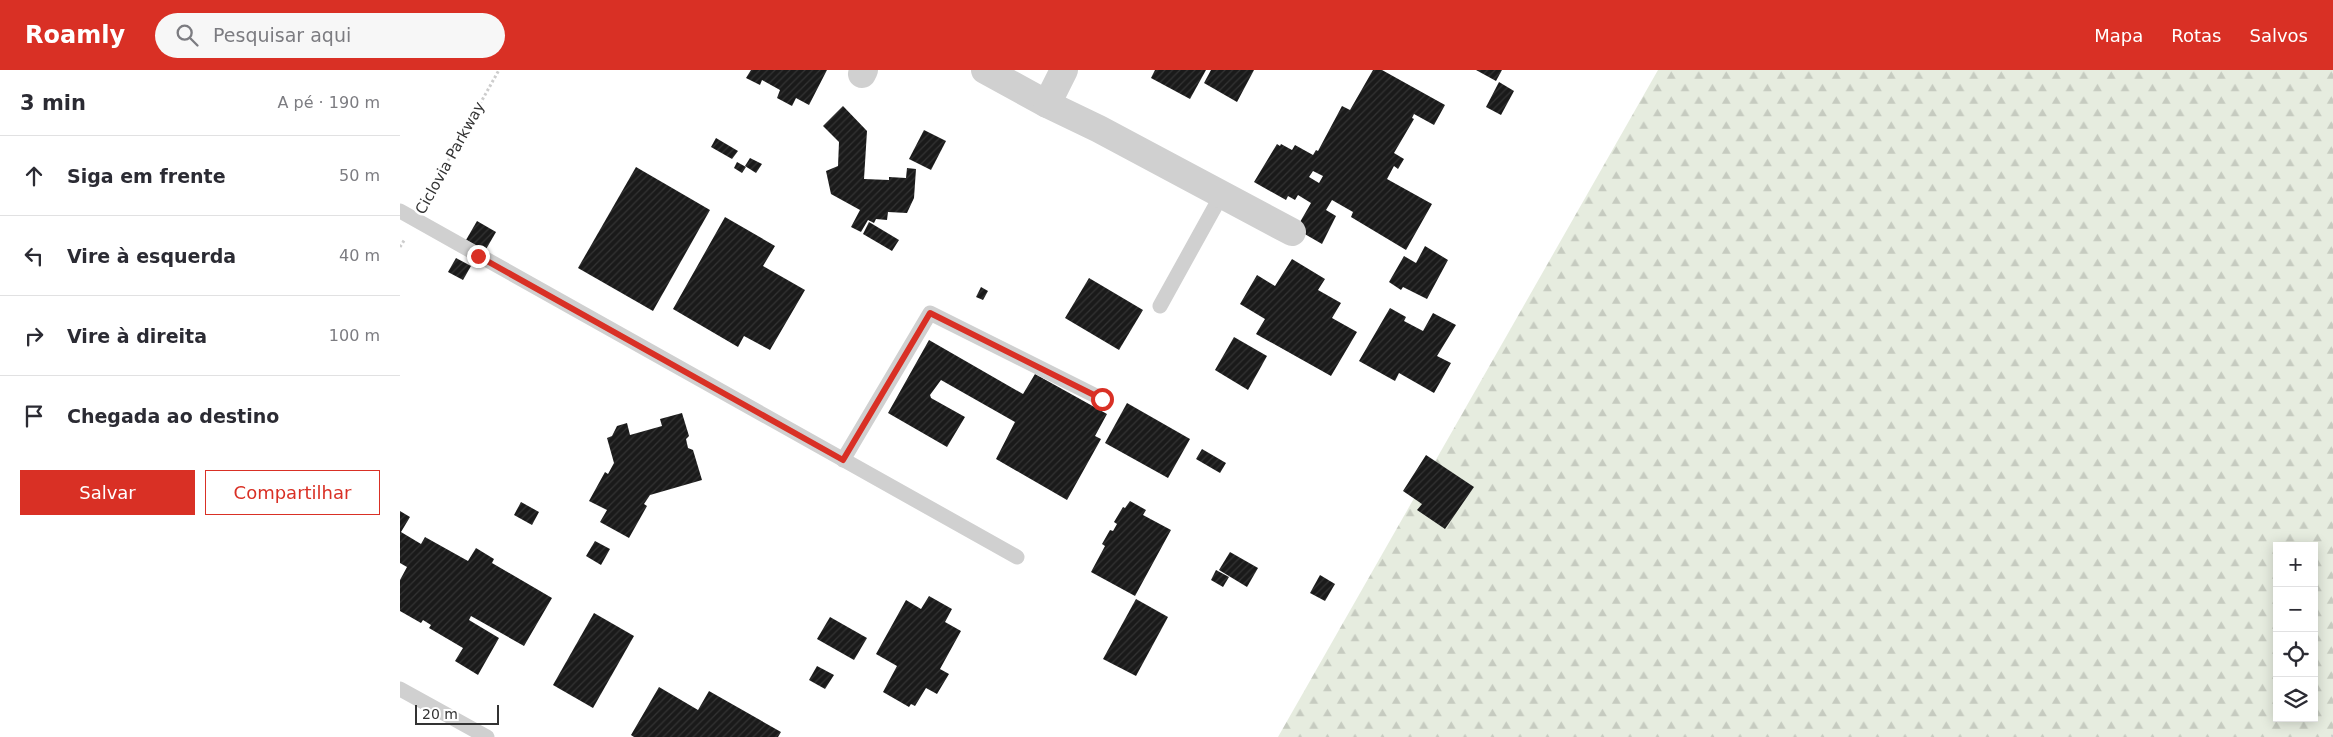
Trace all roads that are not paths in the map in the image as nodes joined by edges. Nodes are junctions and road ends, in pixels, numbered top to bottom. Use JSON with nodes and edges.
{"nodes":[{"id":1,"x":985,"y":70,"type":"edge"},
{"id":2,"x":1064,"y":70,"type":"edge"},
{"id":3,"x":1047,"y":104,"type":"junction"},
{"id":4,"x":1222,"y":194,"type":"junction"},
{"id":5,"x":400,"y":211,"type":"edge"},
{"id":6,"x":1292,"y":232,"type":"dead end"},
{"id":7,"x":1160,"y":306,"type":"dead end"},
{"id":8,"x":1102,"y":399,"type":"dead end"},
{"id":9,"x":843,"y":460,"type":"junction"},
{"id":10,"x":1017,"y":557,"type":"dead end"},
{"id":11,"x":400,"y":689,"type":"edge"},
{"id":12,"x":480,"y":735,"type":"edge"}],
"edges":[{"from":1,"to":3,"type":"street"},
{"from":2,"to":3,"type":"street"},
{"from":3,"to":4,"type":"street"},
{"from":4,"to":6,"type":"street"},
{"from":4,"to":7,"type":"lane"},
{"from":5,"to":9,"type":"lane"},
{"from":8,"to":9,"type":"lane"},
{"from":9,"to":10,"type":"lane"},
{"from":11,"to":12,"type":"lane"}]}
